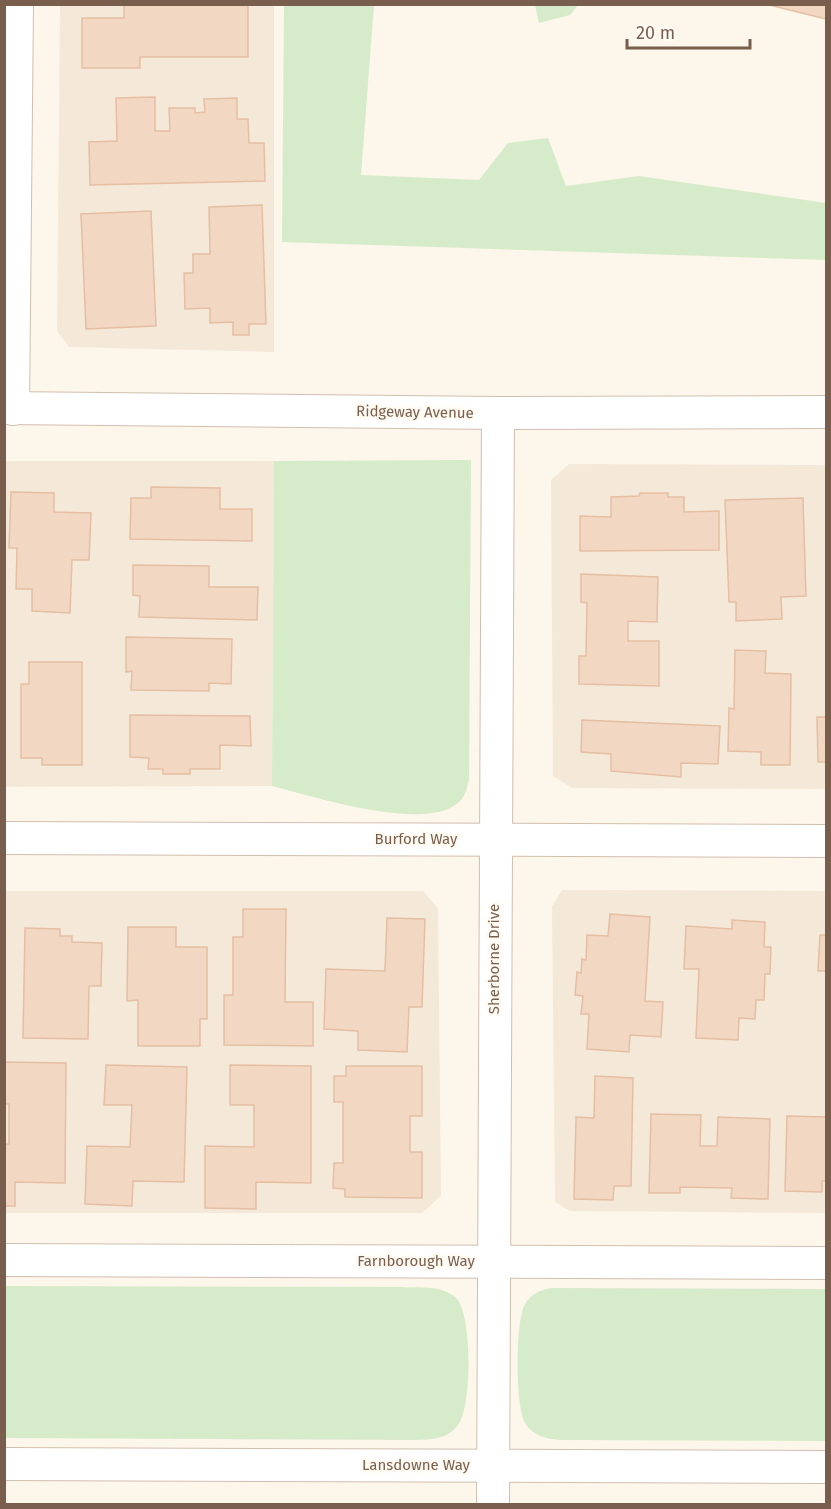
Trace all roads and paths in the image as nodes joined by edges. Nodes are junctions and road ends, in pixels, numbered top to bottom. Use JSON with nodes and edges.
{"nodes":[{"id":1,"x":16,"y":4,"type":"edge"},
{"id":2,"x":10,"y":144,"type":"edge"},
{"id":3,"x":9,"y":409,"type":"edge"},
{"id":4,"x":498,"y":412,"type":"junction"},
{"id":5,"x":826,"y":412,"type":"edge"},
{"id":6,"x":4,"y":838,"type":"edge"},
{"id":7,"x":495,"y":840,"type":"junction"},
{"id":8,"x":826,"y":840,"type":"edge"},
{"id":9,"x":4,"y":1260,"type":"edge"},
{"id":10,"x":493,"y":1262,"type":"junction"},
{"id":11,"x":826,"y":1263,"type":"edge"},
{"id":12,"x":4,"y":1464,"type":"edge"},
{"id":13,"x":493,"y":1465,"type":"junction"},
{"id":14,"x":826,"y":1467,"type":"edge"},
{"id":15,"x":493,"y":1504,"type":"edge"}],
"edges":[{"from":1,"to":2,"type":"street"},
{"from":2,"to":3,"type":"street"},
{"from":3,"to":4,"type":"street","name":"Ridgeway Avenue"},
{"from":4,"to":5,"type":"street","name":"Ridgeway Avenue"},
{"from":4,"to":7,"type":"street","name":"Sherborne Drive"},
{"from":6,"to":7,"type":"street","name":"Burford Way"},
{"from":7,"to":8,"type":"street","name":"Burford Way"},
{"from":7,"to":10,"type":"street","name":"Sherborne Drive"},
{"from":9,"to":10,"type":"street","name":"Farnborough Way"},
{"from":10,"to":11,"type":"street","name":"Farnborough Way"},
{"from":10,"to":13,"type":"street","name":"Sherborne Drive"},
{"from":12,"to":13,"type":"street","name":"Lansdowne Way"},
{"from":13,"to":14,"type":"street","name":"Lansdowne Way"},
{"from":13,"to":15,"type":"street","name":"Sherborne Drive"}]}
